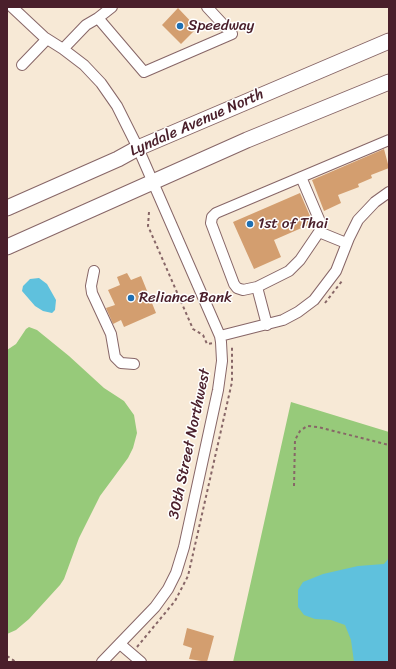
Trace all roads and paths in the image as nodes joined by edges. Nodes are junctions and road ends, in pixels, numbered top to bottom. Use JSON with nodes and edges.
{"nodes":[{"id":1,"x":12,"y":7,"type":"edge"},
{"id":2,"x":112,"y":7,"type":"edge"},
{"id":3,"x":207,"y":7,"type":"edge"},
{"id":4,"x":98,"y":18,"type":"junction"},
{"id":5,"x":47,"y":39,"type":"junction"},
{"id":6,"x":389,"y":41,"type":"edge"},
{"id":7,"x":63,"y":48,"type":"junction"},
{"id":8,"x":22,"y":65,"type":"dead end"},
{"id":9,"x":389,"y":82,"type":"edge"},
{"id":10,"x":389,"y":140,"type":"edge"},
{"id":11,"x":138,"y":148,"type":"junction"},
{"id":12,"x":301,"y":177,"type":"junction"},
{"id":13,"x":153,"y":182,"type":"junction"},
{"id":14,"x":389,"y":192,"type":"edge"},
{"id":15,"x":7,"y":208,"type":"edge"},
{"id":16,"x":149,"y":212,"type":"dead end"},
{"id":17,"x":319,"y":232,"type":"junction"},
{"id":18,"x":346,"y":243,"type":"junction"},
{"id":19,"x":7,"y":247,"type":"edge"},
{"id":20,"x":94,"y":271,"type":"dead end"},
{"id":21,"x":257,"y":286,"type":"junction"},
{"id":22,"x":267,"y":325,"type":"junction"},
{"id":23,"x":220,"y":339,"type":"junction"},
{"id":24,"x":134,"y":364,"type":"dead end"},
{"id":25,"x":389,"y":445,"type":"edge"},
{"id":26,"x":294,"y":486,"type":"dead end"},
{"id":27,"x":120,"y":644,"type":"junction"},
{"id":28,"x":7,"y":656,"type":"edge"},
{"id":29,"x":16,"y":662,"type":"edge"},
{"id":30,"x":102,"y":662,"type":"edge"},
{"id":31,"x":141,"y":662,"type":"edge"}],
"edges":[{"from":1,"to":5,"type":"street","name":"30th Street Northwest"},
{"from":2,"to":4,"type":"street"},
{"from":3,"to":4,"type":"street"},
{"from":4,"to":7,"type":"street"},
{"from":5,"to":7,"type":"street","name":"30th Street Northwest"},
{"from":5,"to":8,"type":"street"},
{"from":6,"to":11,"type":"highway","name":"Lyndale Avenue North"},
{"from":7,"to":11,"type":"street","name":"30th Street Northwest"},
{"from":9,"to":13,"type":"highway"},
{"from":10,"to":12,"type":"street"},
{"from":11,"to":13,"type":"street","name":"30th Street Northwest"},
{"from":11,"to":15,"type":"highway","name":"Lyndale Avenue North"},
{"from":12,"to":17,"type":"street"},
{"from":12,"to":21,"type":"street"},
{"from":13,"to":19,"type":"highway"},
{"from":13,"to":23,"type":"street","name":"30th Street Northwest"},
{"from":14,"to":18,"type":"street"},
{"from":16,"to":23,"type":"path"},
{"from":17,"to":18,"type":"street"},
{"from":17,"to":21,"type":"street"},
{"from":18,"to":22,"type":"street"},
{"from":20,"to":24,"type":"street"},
{"from":21,"to":22,"type":"street"},
{"from":22,"to":23,"type":"street"},
{"from":23,"to":27,"type":"street","name":"30th Street Northwest"},
{"from":25,"to":26,"type":"path"},
{"from":27,"to":30,"type":"street","name":"30th Street Northwest"},
{"from":27,"to":31,"type":"street"},
{"from":28,"to":29,"type":"path"}]}
